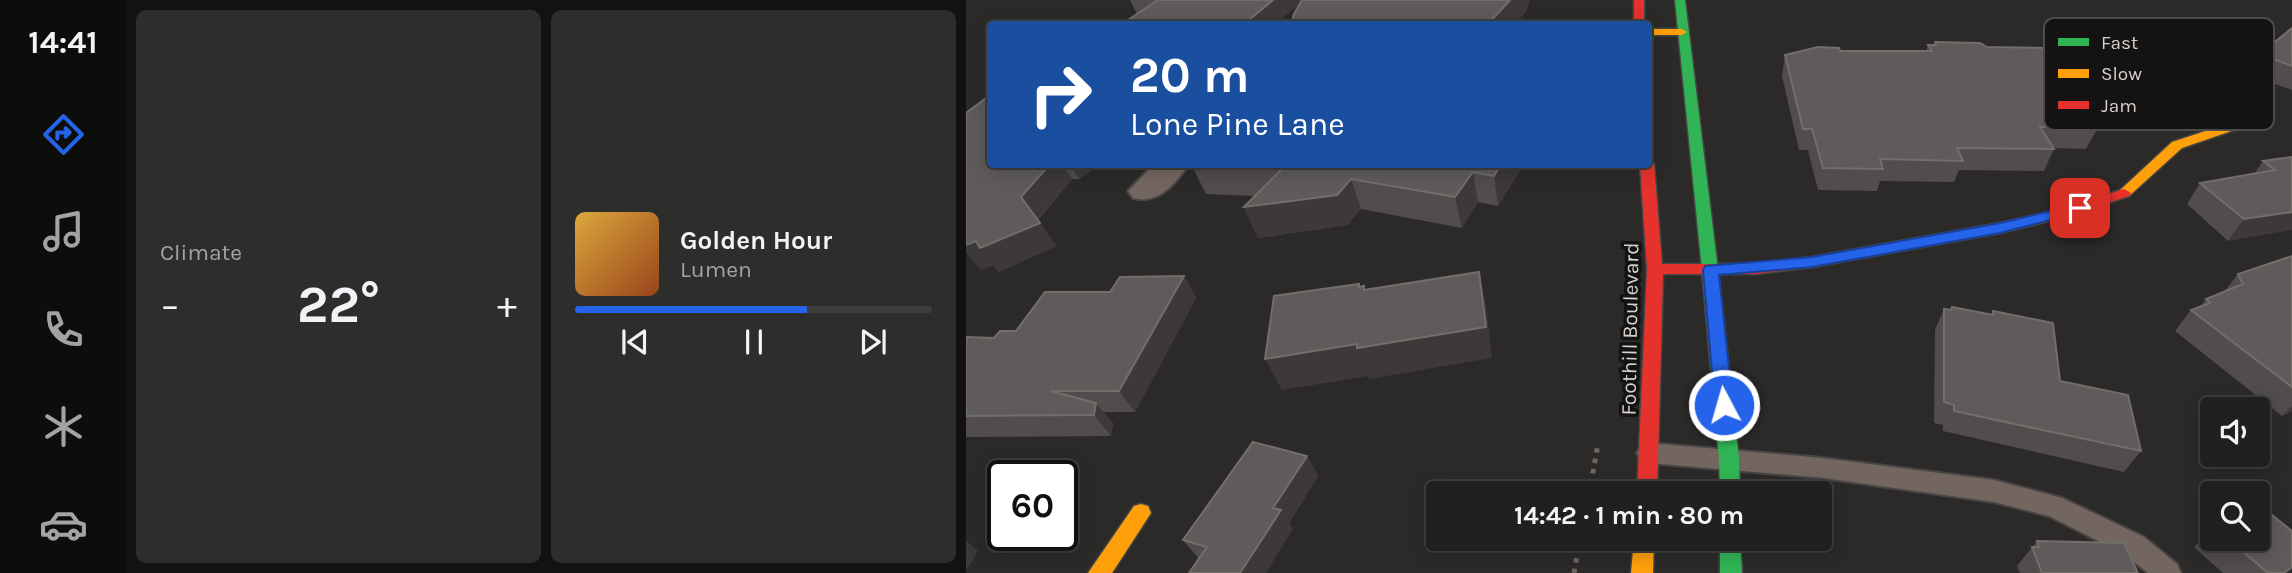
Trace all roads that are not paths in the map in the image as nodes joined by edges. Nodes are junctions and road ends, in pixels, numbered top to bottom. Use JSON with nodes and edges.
{"nodes":[{"id":1,"x":1639,"y":0,"type":"edge"},
{"id":2,"x":1680,"y":0,"type":"edge"},
{"id":3,"x":1639,"y":21,"type":"edge"},
{"id":4,"x":1682,"y":32,"type":"junction"},
{"id":5,"x":1652,"y":33,"type":"edge"},
{"id":6,"x":2221,"y":130,"type":"edge"},
{"id":7,"x":1169,"y":168,"type":"edge"},
{"id":8,"x":1647,"y":168,"type":"edge"},
{"id":9,"x":1145,"y":191,"type":"dead end"},
{"id":10,"x":1655,"y":270,"type":"junction"},
{"id":11,"x":1710,"y":270,"type":"junction"},
{"id":12,"x":1650,"y":453,"type":"junction"},
{"id":13,"x":1729,"y":459,"type":"junction"},
{"id":14,"x":1648,"y":481,"type":"edge"},
{"id":15,"x":1730,"y":481,"type":"edge"},
{"id":16,"x":1140,"y":513,"type":"dead end"},
{"id":17,"x":1643,"y":551,"type":"edge"},
{"id":18,"x":1730,"y":551,"type":"edge"},
{"id":19,"x":1099,"y":573,"type":"edge"},
{"id":20,"x":1642,"y":573,"type":"edge"},
{"id":21,"x":1731,"y":573,"type":"edge"},
{"id":22,"x":2168,"y":573,"type":"edge"}],
"edges":[{"from":1,"to":3,"type":"main road"},
{"from":2,"to":4,"type":"main road"},
{"from":4,"to":5,"type":"main road"},
{"from":4,"to":11,"type":"main road"},
{"from":6,"to":11,"type":"main road"},
{"from":7,"to":9,"type":"street"},
{"from":8,"to":10,"type":"main road","name":"Foothill Boulevard"},
{"from":10,"to":11,"type":"main road"},
{"from":10,"to":12,"type":"main road","name":"Foothill Boulevard"},
{"from":11,"to":13,"type":"main road"},
{"from":12,"to":13,"type":"lane"},
{"from":12,"to":14,"type":"main road","name":"Foothill Boulevard"},
{"from":13,"to":15,"type":"main road"},
{"from":13,"to":22,"type":"lane"},
{"from":16,"to":19,"type":"main road"},
{"from":17,"to":20,"type":"main road"},
{"from":18,"to":21,"type":"main road"}]}
